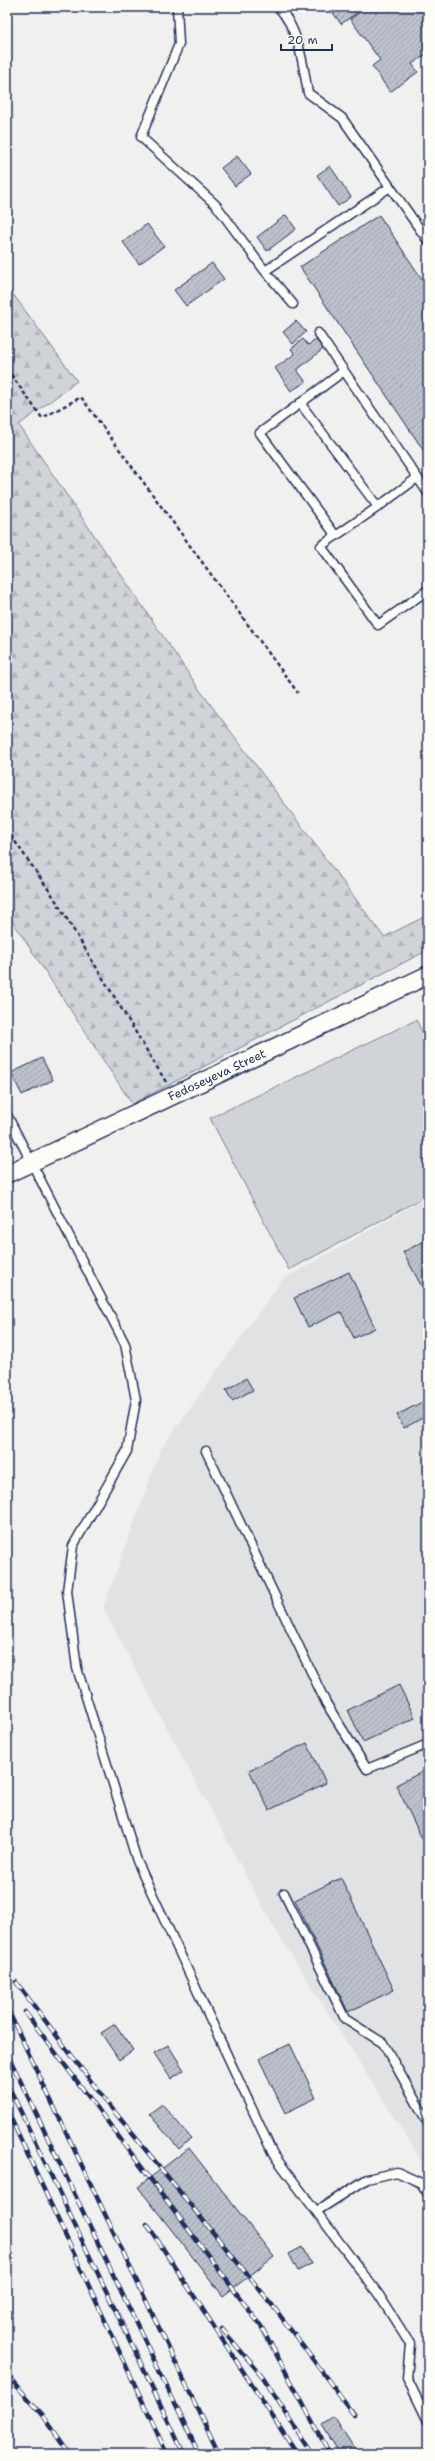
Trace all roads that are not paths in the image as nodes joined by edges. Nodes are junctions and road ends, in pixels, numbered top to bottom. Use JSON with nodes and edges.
{"nodes":[{"id":1,"x":178,"y":7,"type":"edge"},
{"id":2,"x":278,"y":7,"type":"edge"},
{"id":3,"x":390,"y":187,"type":"junction"},
{"id":4,"x":428,"y":241,"type":"edge"},
{"id":5,"x":265,"y":272,"type":"junction"},
{"id":6,"x":293,"y":304,"type":"dead end"},
{"id":7,"x":318,"y":333,"type":"dead end"},
{"id":8,"x":344,"y":371,"type":"junction"},
{"id":9,"x":300,"y":404,"type":"junction"},
{"id":10,"x":418,"y":478,"type":"junction"},
{"id":11,"x":427,"y":491,"type":"edge"},
{"id":12,"x":378,"y":507,"type":"junction"},
{"id":13,"x":336,"y":536,"type":"junction"},
{"id":14,"x":428,"y":590,"type":"edge"},
{"id":15,"x":428,"y":975,"type":"edge"},
{"id":16,"x":7,"y":1115,"type":"edge"},
{"id":17,"x":32,"y":1163,"type":"junction"},
{"id":18,"x":7,"y":1174,"type":"edge"},
{"id":19,"x":206,"y":1451,"type":"dead end"},
{"id":20,"x":428,"y":1744,"type":"edge"},
{"id":21,"x":284,"y":1893,"type":"dead end"},
{"id":22,"x":428,"y":2124,"type":"edge"},
{"id":23,"x":428,"y":2194,"type":"edge"},
{"id":24,"x":317,"y":2211,"type":"junction"},
{"id":25,"x":428,"y":2421,"type":"edge"}],
"edges":[{"from":1,"to":5,"type":"lane"},
{"from":2,"to":3,"type":"lane"},
{"from":3,"to":4,"type":"lane"},
{"from":3,"to":5,"type":"lane"},
{"from":5,"to":6,"type":"lane"},
{"from":7,"to":8,"type":"lane"},
{"from":8,"to":9,"type":"lane"},
{"from":8,"to":10,"type":"lane"},
{"from":9,"to":12,"type":"lane"},
{"from":9,"to":13,"type":"lane"},
{"from":10,"to":11,"type":"lane"},
{"from":10,"to":12,"type":"lane"},
{"from":12,"to":13,"type":"lane"},
{"from":13,"to":14,"type":"lane"},
{"from":15,"to":17,"type":"street","name":"Fedoseyeva Street"},
{"from":16,"to":17,"type":"lane"},
{"from":17,"to":18,"type":"street","name":"Fedoseyeva Street"},
{"from":17,"to":24,"type":"lane"},
{"from":19,"to":20,"type":"lane"},
{"from":21,"to":22,"type":"lane"},
{"from":23,"to":24,"type":"lane"},
{"from":24,"to":25,"type":"lane"}]}
